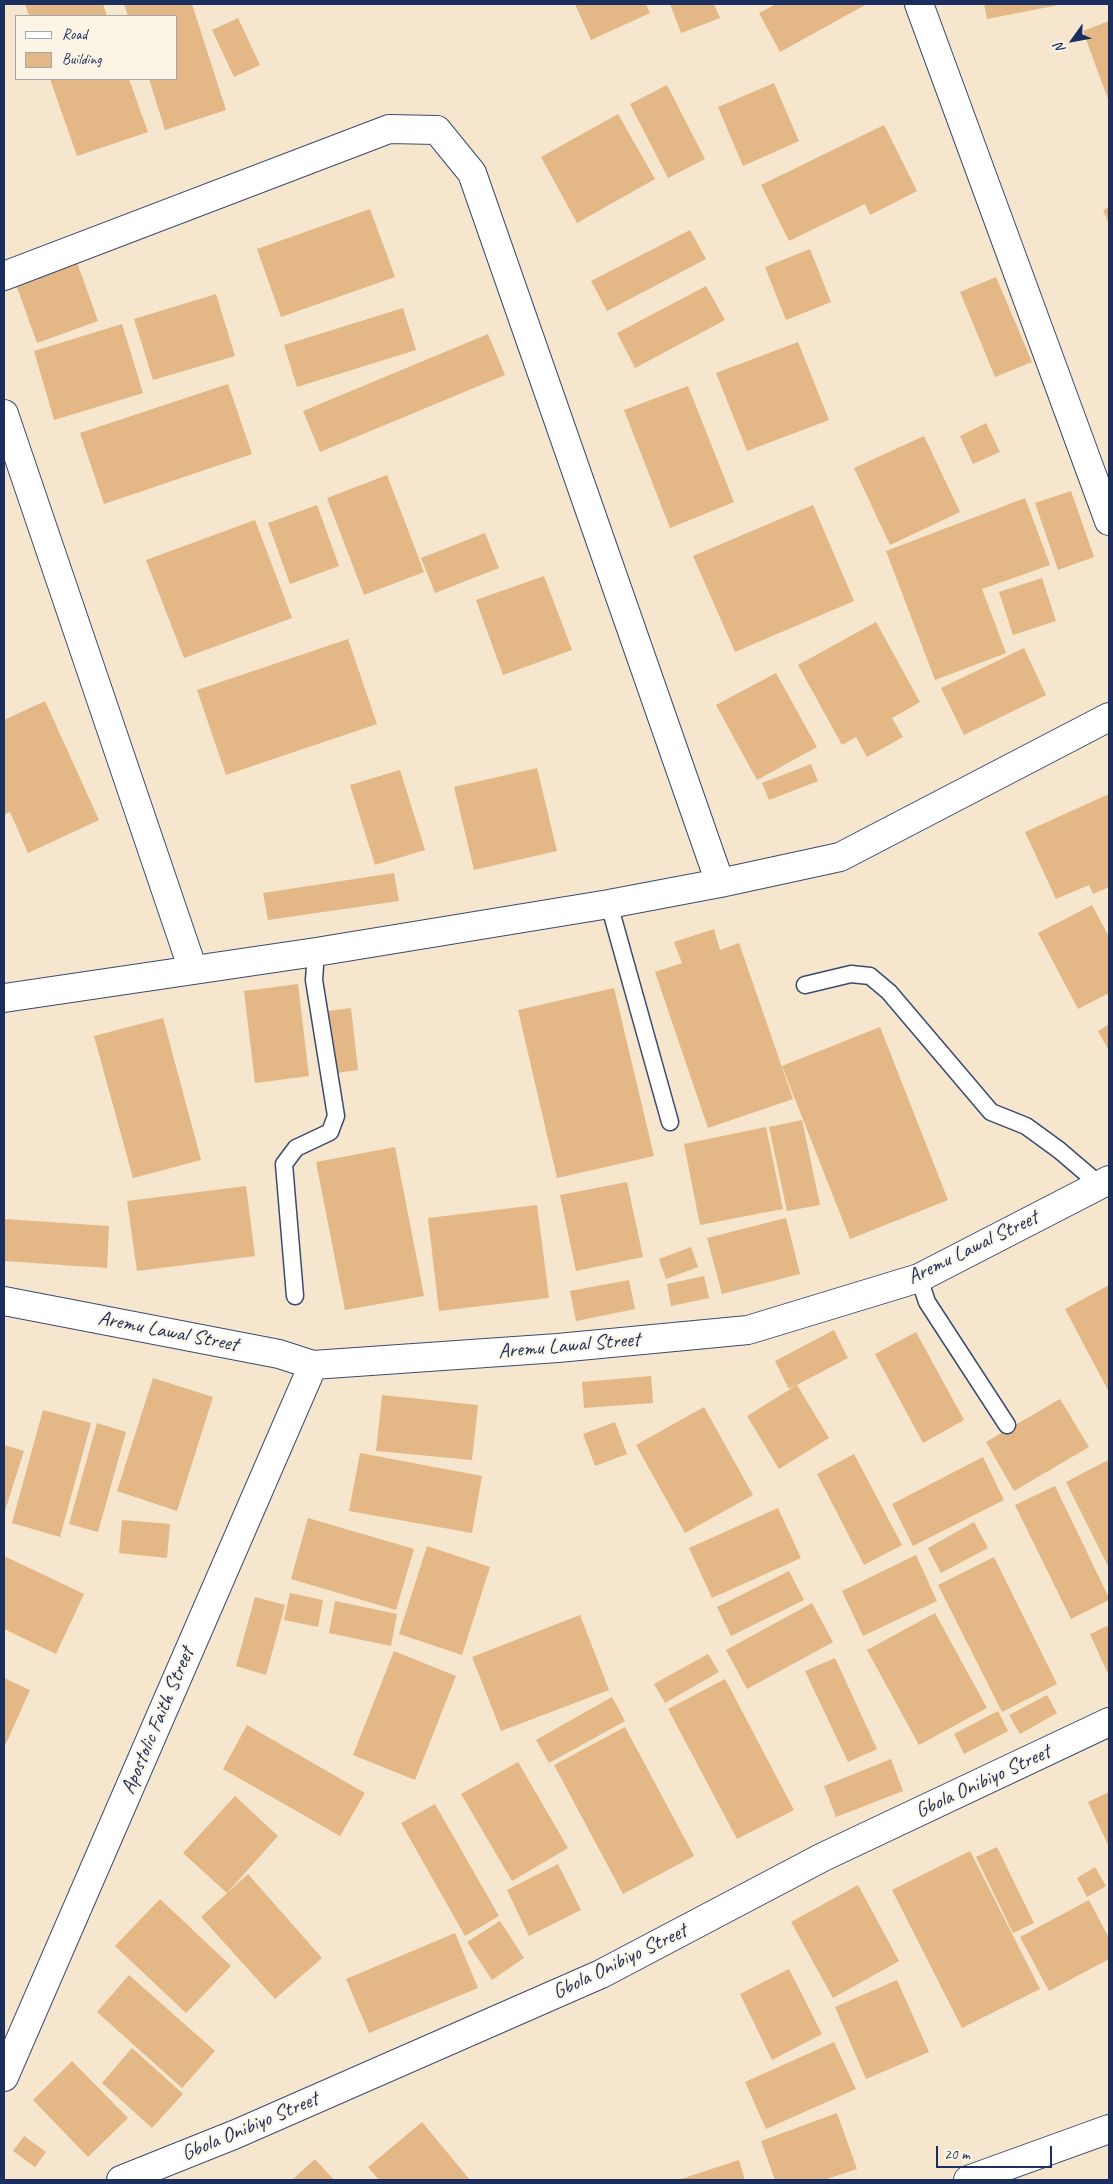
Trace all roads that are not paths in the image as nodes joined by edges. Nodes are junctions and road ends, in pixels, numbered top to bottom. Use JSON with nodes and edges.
{"nodes":[{"id":1,"x":919,"y":4,"type":"edge"},
{"id":2,"x":4,"y":276,"type":"edge"},
{"id":3,"x":4,"y":414,"type":"edge"},
{"id":4,"x":1109,"y":521,"type":"edge"},
{"id":5,"x":1109,"y":716,"type":"edge"},
{"id":6,"x":720,"y":883,"type":"junction"},
{"id":7,"x":609,"y":904,"type":"junction"},
{"id":8,"x":316,"y":952,"type":"junction"},
{"id":9,"x":193,"y":970,"type":"junction"},
{"id":10,"x":805,"y":985,"type":"dead end"},
{"id":11,"x":4,"y":998,"type":"edge"},
{"id":12,"x":670,"y":1122,"type":"dead end"},
{"id":13,"x":1105,"y":1182,"type":"edge"},
{"id":14,"x":919,"y":1278,"type":"junction"},
{"id":15,"x":294,"y":1296,"type":"dead end"},
{"id":16,"x":4,"y":1301,"type":"edge"},
{"id":17,"x":313,"y":1365,"type":"junction"},
{"id":18,"x":1007,"y":1426,"type":"dead end"},
{"id":19,"x":1109,"y":1722,"type":"edge"},
{"id":20,"x":10,"y":2046,"type":"edge"},
{"id":21,"x":4,"y":2077,"type":"edge"},
{"id":22,"x":1109,"y":2129,"type":"edge"},
{"id":23,"x":121,"y":2180,"type":"edge"},
{"id":24,"x":968,"y":2180,"type":"edge"}],
"edges":[{"from":1,"to":4,"type":"street"},
{"from":2,"to":6,"type":"street"},
{"from":3,"to":9,"type":"street"},
{"from":5,"to":6,"type":"street"},
{"from":6,"to":7,"type":"street"},
{"from":7,"to":8,"type":"street"},
{"from":7,"to":12,"type":"lane"},
{"from":8,"to":9,"type":"street"},
{"from":8,"to":15,"type":"lane"},
{"from":9,"to":11,"type":"street"},
{"from":10,"to":13,"type":"lane"},
{"from":13,"to":14,"type":"street","name":"Aremu Lawal Street"},
{"from":14,"to":17,"type":"street","name":"Aremu Lawal Street"},
{"from":14,"to":18,"type":"lane"},
{"from":16,"to":17,"type":"street","name":"Aremu Lawal Street"},
{"from":17,"to":20,"type":"street","name":"Apostolic Faith Street"},
{"from":19,"to":23,"type":"street","name":"Gbola Onibiyo Street"},
{"from":20,"to":21,"type":"street","name":"Apostolic Faith Street"},
{"from":22,"to":24,"type":"street"}]}
